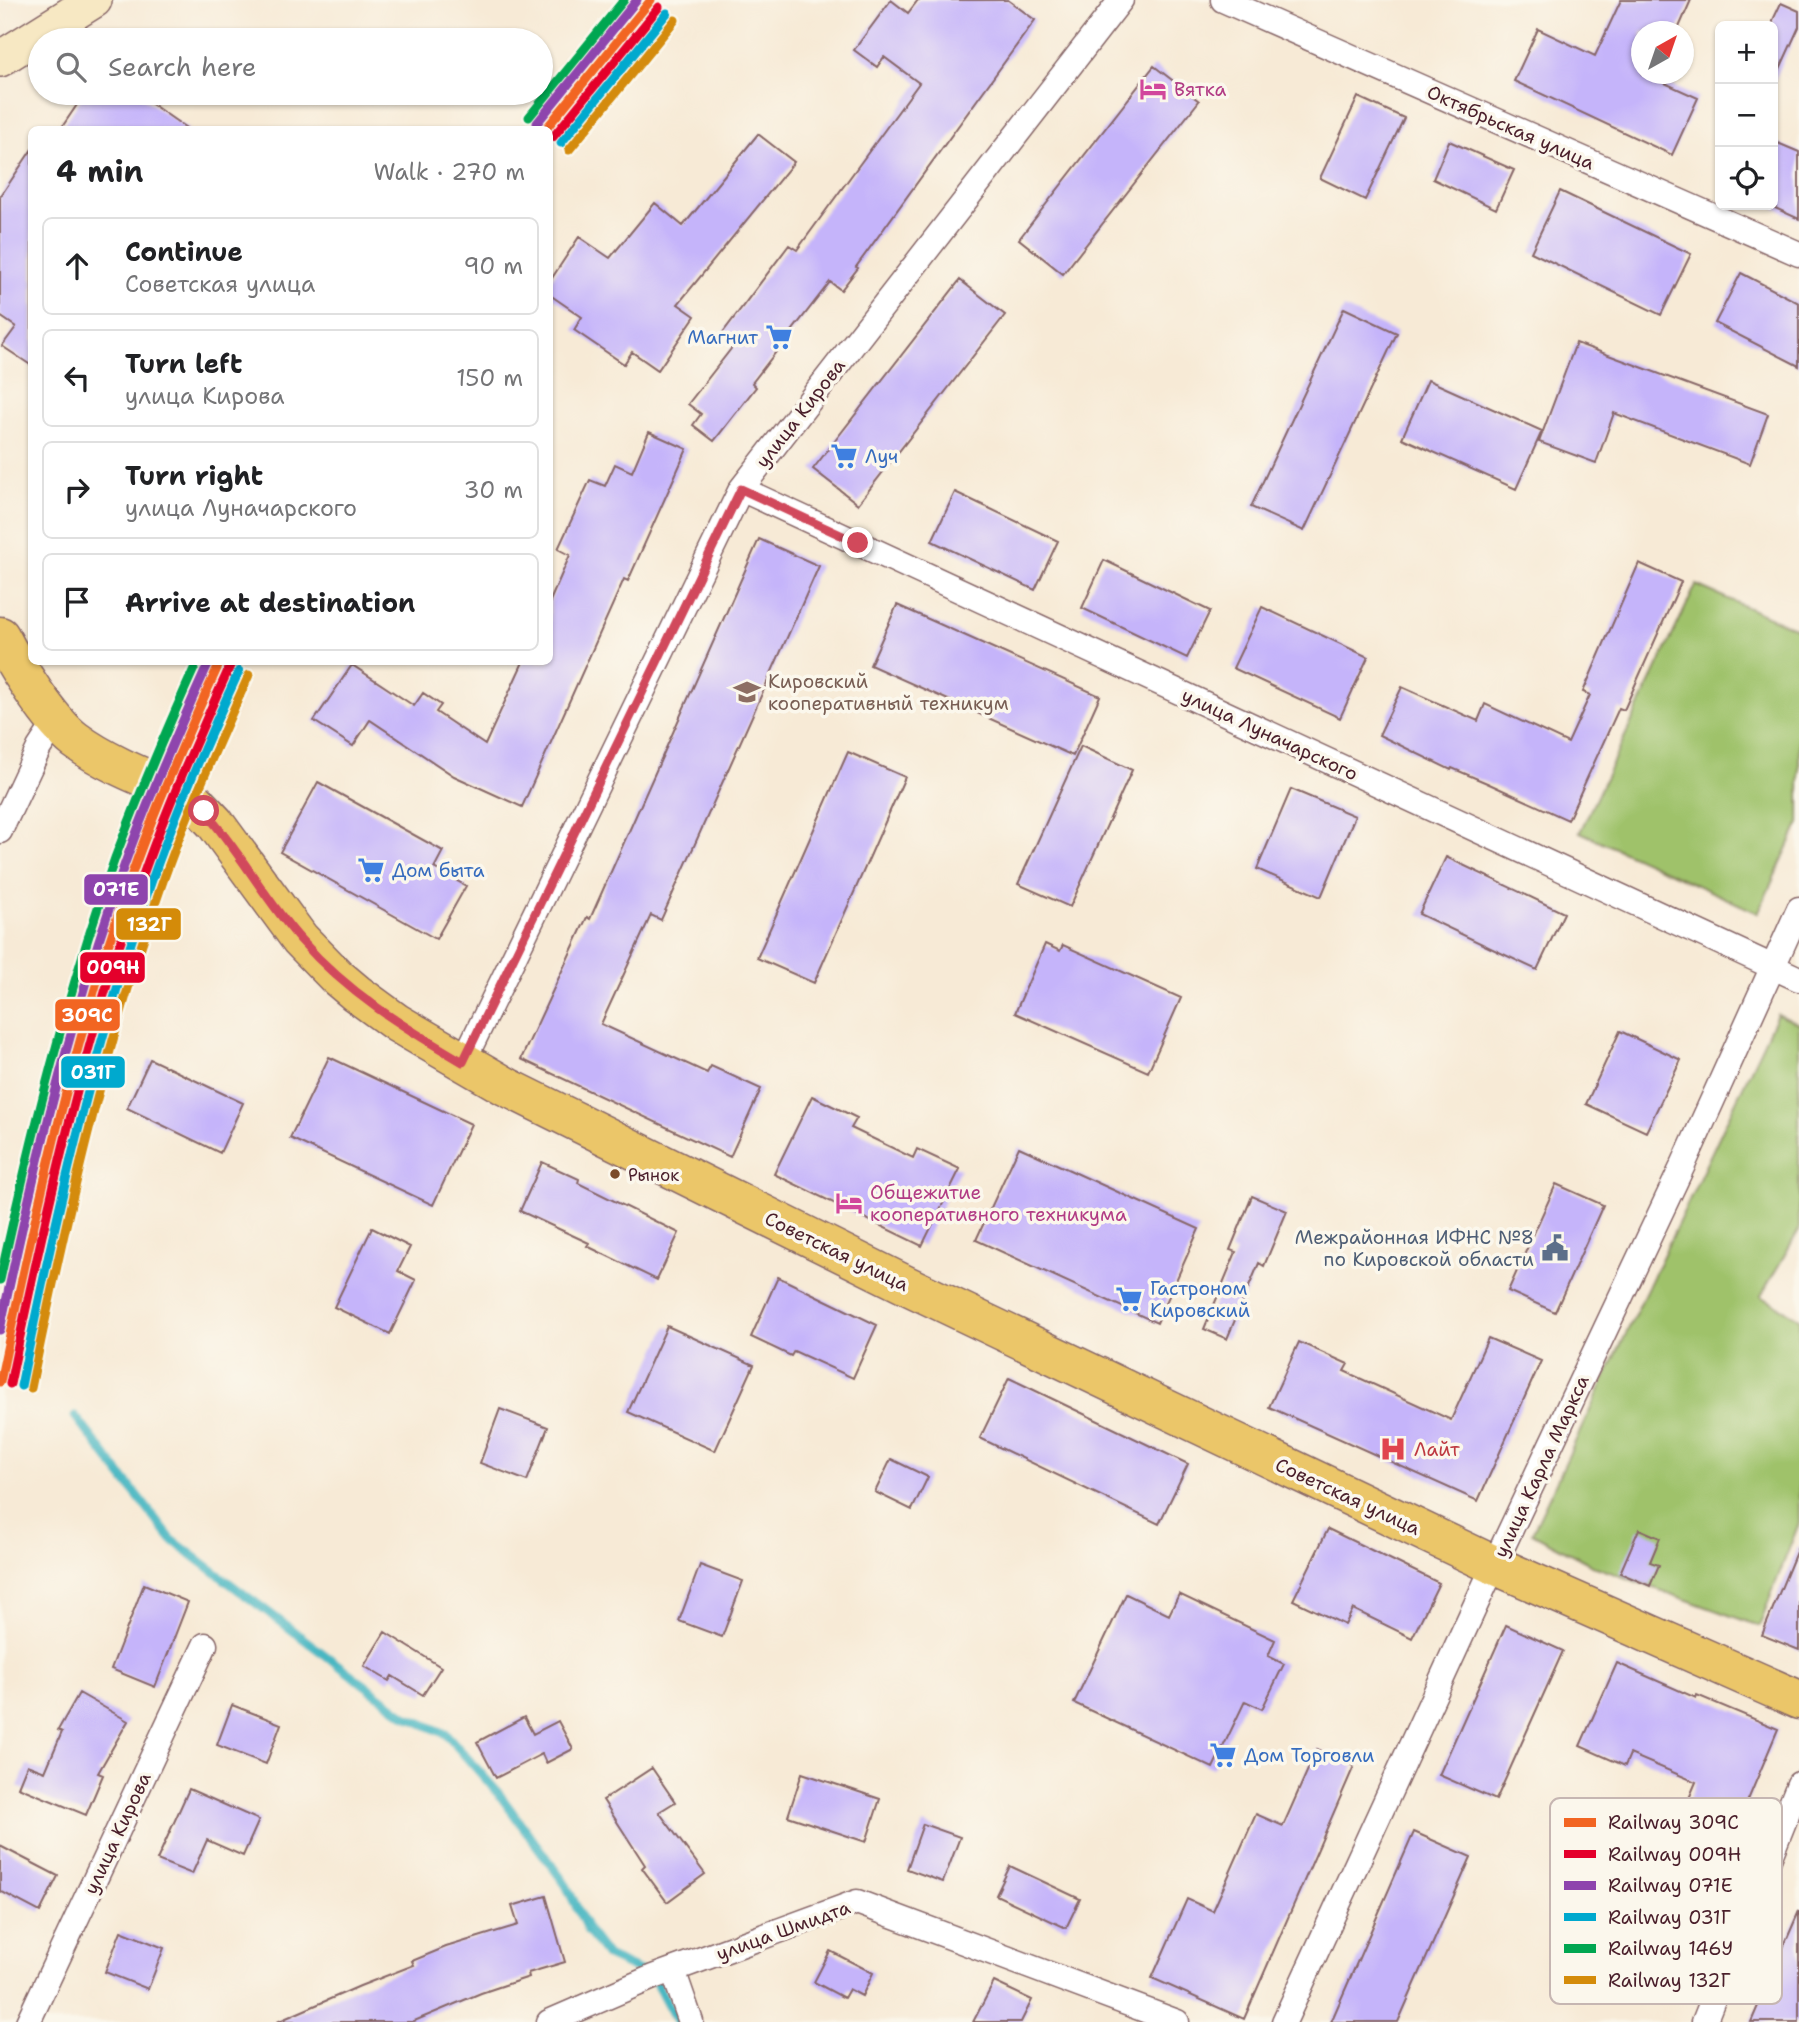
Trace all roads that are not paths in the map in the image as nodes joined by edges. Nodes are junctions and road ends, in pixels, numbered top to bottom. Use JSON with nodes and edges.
{"nodes":[{"id":1,"x":94,"y":0,"type":"edge"},
{"id":2,"x":1121,"y":0,"type":"edge"},
{"id":3,"x":1223,"y":0,"type":"edge"},
{"id":4,"x":49,"y":28,"type":"edge"},
{"id":5,"x":28,"y":41,"type":"edge"},
{"id":6,"x":0,"y":59,"type":"edge"},
{"id":7,"x":1799,"y":254,"type":"edge"},
{"id":8,"x":741,"y":489,"type":"junction"},
{"id":9,"x":0,"y":636,"type":"edge"},
{"id":10,"x":56,"y":722,"type":"junction"},
{"id":11,"x":0,"y":831,"type":"edge"},
{"id":12,"x":1799,"y":909,"type":"edge"},
{"id":13,"x":1772,"y":967,"type":"junction"},
{"id":14,"x":1799,"y":979,"type":"edge"},
{"id":15,"x":463,"y":1062,"type":"junction"},
{"id":16,"x":1494,"y":1565,"type":"junction"},
{"id":17,"x":205,"y":1645,"type":"dead end"},
{"id":18,"x":1799,"y":1700,"type":"edge"},
{"id":19,"x":1799,"y":1784,"type":"edge"},
{"id":20,"x":1782,"y":1827,"type":"edge"},
{"id":21,"x":673,"y":1970,"type":"junction"},
{"id":22,"x":1711,"y":2004,"type":"edge"},
{"id":23,"x":28,"y":2022,"type":"edge"},
{"id":24,"x":549,"y":2022,"type":"edge"},
{"id":25,"x":691,"y":2022,"type":"edge"},
{"id":26,"x":1177,"y":2022,"type":"edge"},
{"id":27,"x":1284,"y":2022,"type":"edge"},
{"id":28,"x":1704,"y":2022,"type":"edge"}],
"edges":[{"from":1,"to":4,"type":"street"},
{"from":2,"to":8,"type":"street","name":"улица Кирова"},
{"from":3,"to":7,"type":"street","name":"Октябрьская улица"},
{"from":5,"to":6,"type":"street"},
{"from":8,"to":13,"type":"street","name":"улица Луначарского"},
{"from":8,"to":15,"type":"street","name":"улица Кирова"},
{"from":9,"to":10,"type":"main road","name":"Советская улица"},
{"from":10,"to":11,"type":"street"},
{"from":10,"to":15,"type":"main road","name":"Советская улица"},
{"from":12,"to":13,"type":"street","name":"улица Карла Маркса"},
{"from":13,"to":14,"type":"street","name":"улица Луначарского"},
{"from":13,"to":16,"type":"street","name":"улица Карла Маркса"},
{"from":15,"to":16,"type":"main road","name":"Советская улица"},
{"from":16,"to":18,"type":"main road","name":"Советская улица"},
{"from":16,"to":27,"type":"street","name":"улица Карла Маркса"},
{"from":17,"to":23,"type":"street","name":"улица Кирова"},
{"from":19,"to":20,"type":"street"},
{"from":21,"to":24,"type":"street","name":"улица Шмидта"},
{"from":21,"to":25,"type":"street"},
{"from":21,"to":26,"type":"street","name":"улица Шмидта"},
{"from":22,"to":28,"type":"street"}]}
